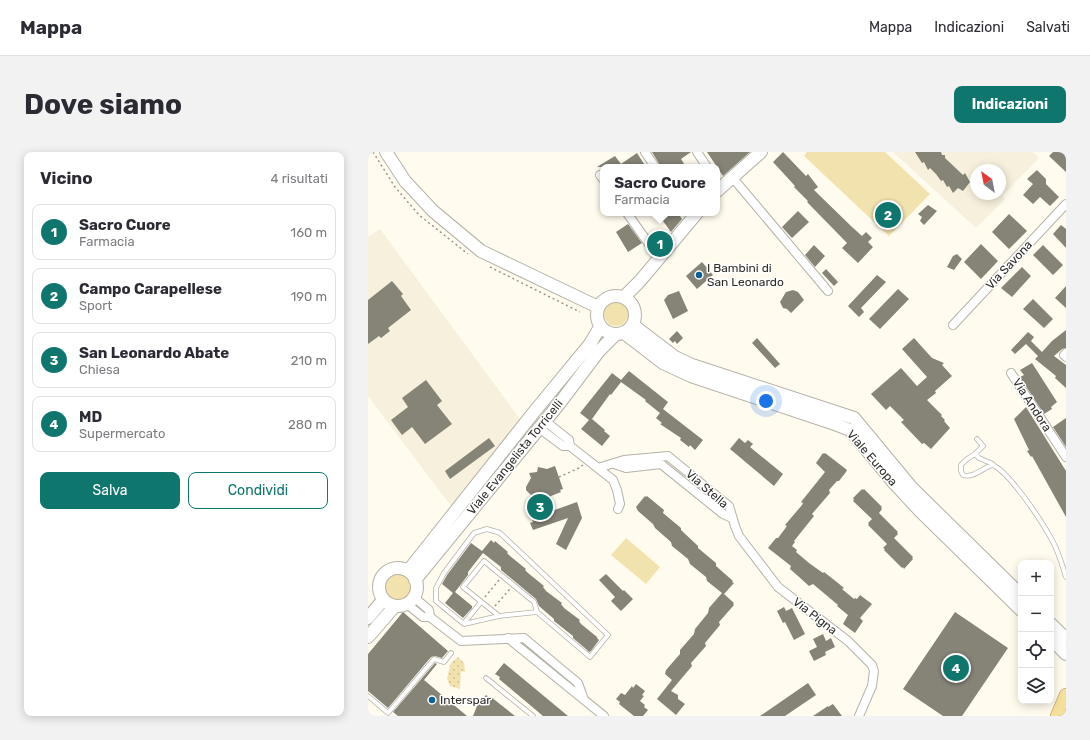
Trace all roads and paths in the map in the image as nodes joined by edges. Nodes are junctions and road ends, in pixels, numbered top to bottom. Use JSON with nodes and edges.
{"nodes":[{"id":1,"x":386,"y":152,"type":"edge"},
{"id":2,"x":645,"y":152,"type":"edge"},
{"id":3,"x":697,"y":152,"type":"edge"},
{"id":4,"x":757,"y":153,"type":"edge"},
{"id":5,"x":653,"y":164,"type":"edge"},
{"id":6,"x":705,"y":164,"type":"edge"},
{"id":7,"x":732,"y":177,"type":"junction"},
{"id":8,"x":720,"y":185,"type":"edge"},
{"id":9,"x":1066,"y":204,"type":"edge"},
{"id":10,"x":629,"y":216,"type":"edge"},
{"id":11,"x":691,"y":216,"type":"edge"},
{"id":12,"x":657,"y":261,"type":"junction"},
{"id":13,"x":828,"y":291,"type":"dead end"},
{"id":14,"x":624,"y":297,"type":"junction"},
{"id":15,"x":598,"y":306,"type":"junction"},
{"id":16,"x":635,"y":310,"type":"junction"},
{"id":17,"x":953,"y":325,"type":"dead end"},
{"id":18,"x":600,"y":327,"type":"junction"},
{"id":19,"x":624,"y":331,"type":"junction"},
{"id":20,"x":1066,"y":353,"type":"edge"},
{"id":21,"x":1066,"y":357,"type":"edge"},
{"id":22,"x":1011,"y":373,"type":"dead end"},
{"id":23,"x":772,"y":397,"type":"junction"},
{"id":24,"x":531,"y":415,"type":"junction"},
{"id":25,"x":542,"y":424,"type":"junction"},
{"id":26,"x":519,"y":431,"type":"junction"},
{"id":27,"x":530,"y":439,"type":"junction"},
{"id":28,"x":976,"y":439,"type":"dead end"},
{"id":29,"x":975,"y":454,"type":"junction"},
{"id":30,"x":1066,"y":457,"type":"edge"},
{"id":31,"x":587,"y":461,"type":"junction"},
{"id":32,"x":614,"y":464,"type":"junction"},
{"id":33,"x":993,"y":465,"type":"junction"},
{"id":34,"x":598,"y":468,"type":"junction"},
{"id":35,"x":686,"y":471,"type":"junction"},
{"id":36,"x":559,"y":477,"type":"dead end"},
{"id":37,"x":680,"y":479,"type":"junction"},
{"id":38,"x":618,"y":509,"type":"dead end"},
{"id":39,"x":732,"y":518,"type":"junction"},
{"id":40,"x":412,"y":575,"type":"junction"},
{"id":41,"x":502,"y":576,"type":"junction"},
{"id":42,"x":1066,"y":577,"type":"edge"},
{"id":43,"x":514,"y":585,"type":"junction"},
{"id":44,"x":1018,"y":592,"type":"edge"},
{"id":45,"x":383,"y":600,"type":"junction"},
{"id":46,"x":411,"y":601,"type":"junction"},
{"id":47,"x":481,"y":602,"type":"junction"},
{"id":48,"x":394,"y":607,"type":"junction"},
{"id":49,"x":1018,"y":607,"type":"edge"},
{"id":50,"x":491,"y":610,"type":"junction"},
{"id":51,"x":537,"y":612,"type":"junction"},
{"id":52,"x":499,"y":616,"type":"junction"},
{"id":53,"x":368,"y":618,"type":"edge"},
{"id":54,"x":464,"y":624,"type":"junction"},
{"id":55,"x":1054,"y":627,"type":"edge"},
{"id":56,"x":368,"y":636,"type":"edge"},
{"id":57,"x":508,"y":638,"type":"junction"},
{"id":58,"x":1066,"y":639,"type":"edge"},
{"id":59,"x":1054,"y":642,"type":"edge"},
{"id":60,"x":451,"y":653,"type":"dead end"},
{"id":61,"x":1066,"y":654,"type":"edge"},
{"id":62,"x":547,"y":657,"type":"junction"},
{"id":63,"x":541,"y":665,"type":"junction"},
{"id":64,"x":486,"y":678,"type":"dead end"},
{"id":65,"x":1066,"y":695,"type":"edge"},
{"id":66,"x":368,"y":696,"type":"edge"},
{"id":67,"x":584,"y":700,"type":"junction"},
{"id":68,"x":533,"y":716,"type":"edge"},
{"id":69,"x":604,"y":716,"type":"edge"},
{"id":70,"x":858,"y":716,"type":"edge"},
{"id":71,"x":1057,"y":716,"type":"edge"}],
"edges":[{"from":1,"to":15,"type":"street"},
{"from":2,"to":5,"type":"street"},
{"from":3,"to":6,"type":"street"},
{"from":4,"to":7,"type":"street"},
{"from":7,"to":8,"type":"street"},
{"from":7,"to":13,"type":"street"},
{"from":9,"to":17,"type":"street","name":"Via Savona"},
{"from":10,"to":12,"type":"street"},
{"from":11,"to":12,"type":"street"},
{"from":12,"to":14,"type":"street"},
{"from":12,"to":16,"type":"street"},
{"from":14,"to":15,"type":"street"},
{"from":14,"to":16,"type":"street"},
{"from":15,"to":18,"type":"street"},
{"from":16,"to":19,"type":"street"},
{"from":18,"to":19,"type":"street"},
{"from":18,"to":24,"type":"street","name":"Viale Evangelista Torricelli"},
{"from":19,"to":23,"type":"street","name":"Viale Europa"},
{"from":19,"to":25,"type":"street","name":"Viale Evangelista Torricelli"},
{"from":20,"to":21,"type":"street"},
{"from":22,"to":30,"type":"street","name":"Via Andora"},
{"from":23,"to":44,"type":"street","name":"Viale Europa"},
{"from":23,"to":49,"type":"street","name":"Viale Europa"},
{"from":24,"to":25,"type":"lane"},
{"from":24,"to":25,"type":"lane"},
{"from":24,"to":26,"type":"street","name":"Viale Evangelista Torricelli"},
{"from":25,"to":27,"type":"street","name":"Viale Evangelista Torricelli"},
{"from":25,"to":31,"type":"street"},
{"from":26,"to":27,"type":"lane"},
{"from":26,"to":40,"type":"street","name":"Viale Evangelista Torricelli"},
{"from":27,"to":40,"type":"street","name":"Viale Evangelista Torricelli"},
{"from":28,"to":29,"type":"lane"},
{"from":29,"to":33,"type":"lane"},
{"from":29,"to":33,"type":"lane"},
{"from":31,"to":34,"type":"street"},
{"from":31,"to":36,"type":"path"},
{"from":32,"to":34,"type":"street","name":"Via Stella"},
{"from":32,"to":35,"type":"street","name":"Via Stella"},
{"from":32,"to":37,"type":"street","name":"Via Stella"},
{"from":33,"to":42,"type":"lane"},
{"from":34,"to":38,"type":"street"},
{"from":35,"to":37,"type":"lane"},
{"from":35,"to":39,"type":"street","name":"Via Stella"},
{"from":37,"to":39,"type":"street","name":"Via Stella"},
{"from":39,"to":70,"type":"street","name":"Via Pigna"},
{"from":40,"to":45,"type":"street"},
{"from":40,"to":46,"type":"street"},
{"from":41,"to":43,"type":"lane"},
{"from":41,"to":47,"type":"path"},
{"from":41,"to":47,"type":"lane"},
{"from":43,"to":50,"type":"path"},
{"from":43,"to":51,"type":"lane"},
{"from":45,"to":48,"type":"street"},
{"from":45,"to":53,"type":"street"},
{"from":46,"to":48,"type":"street"},
{"from":46,"to":57,"type":"street"},
{"from":47,"to":50,"type":"lane"},
{"from":47,"to":54,"type":"lane"},
{"from":48,"to":56,"type":"street"},
{"from":50,"to":52,"type":"lane"},
{"from":51,"to":52,"type":"lane"},
{"from":51,"to":54,"type":"lane"},
{"from":52,"to":54,"type":"lane"},
{"from":55,"to":58,"type":"street"},
{"from":57,"to":62,"type":"street"},
{"from":57,"to":63,"type":"street"},
{"from":59,"to":61,"type":"street"},
{"from":60,"to":66,"type":"lane"},
{"from":62,"to":63,"type":"lane"},
{"from":62,"to":67,"type":"street"},
{"from":63,"to":67,"type":"street"},
{"from":64,"to":68,"type":"lane"},
{"from":65,"to":71,"type":"main road"},
{"from":67,"to":69,"type":"street"}]}
